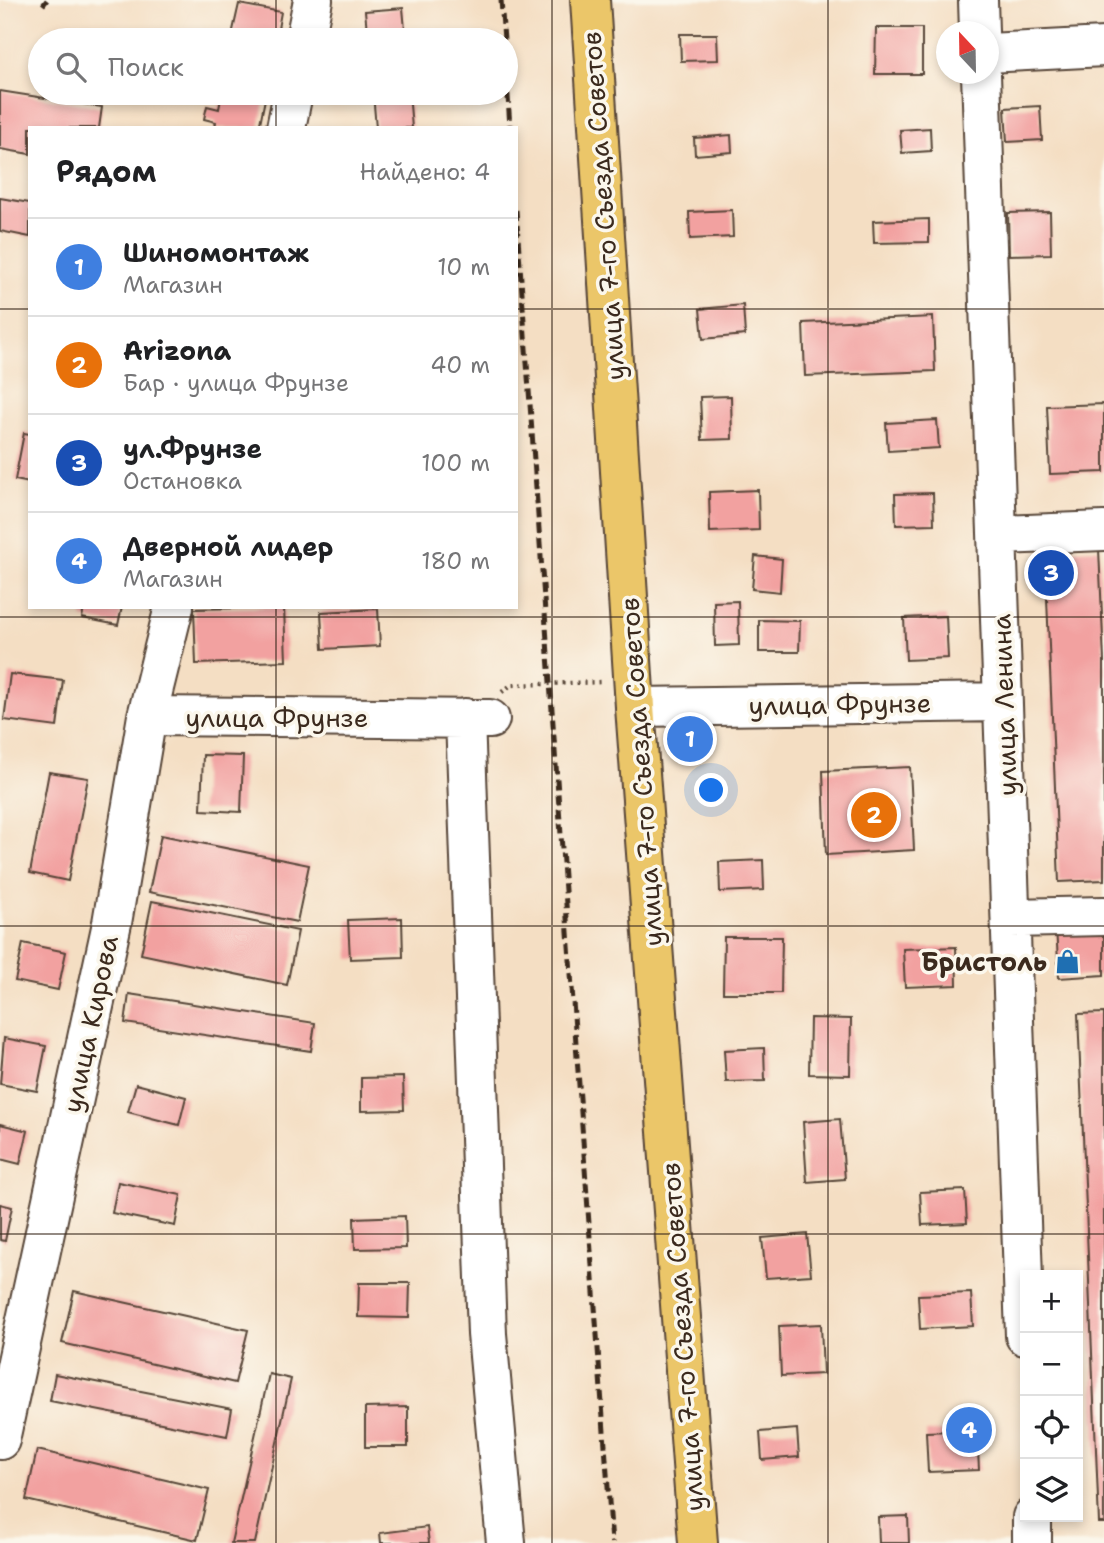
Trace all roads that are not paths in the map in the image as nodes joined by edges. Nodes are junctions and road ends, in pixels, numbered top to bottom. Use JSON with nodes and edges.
{"nodes":[{"id":1,"x":313,"y":0,"type":"edge"},
{"id":2,"x":590,"y":0,"type":"edge"},
{"id":3,"x":978,"y":0,"type":"edge"},
{"id":4,"x":979,"y":21,"type":"edge"},
{"id":5,"x":307,"y":28,"type":"edge"},
{"id":6,"x":1104,"y":47,"type":"edge"},
{"id":7,"x":999,"y":52,"type":"edge"},
{"id":8,"x":981,"y":84,"type":"edge"},
{"id":9,"x":291,"y":105,"type":"edge"},
{"id":10,"x":286,"y":126,"type":"edge"},
{"id":11,"x":1104,"y":531,"type":"edge"},
{"id":12,"x":999,"y":535,"type":"junction"},
{"id":13,"x":174,"y":609,"type":"edge"},
{"id":14,"x":624,"y":694,"type":"junction"},
{"id":15,"x":1003,"y":702,"type":"junction"},
{"id":16,"x":147,"y":716,"type":"junction"},
{"id":17,"x":1104,"y":916,"type":"edge"},
{"id":18,"x":1011,"y":918,"type":"junction"},
{"id":19,"x":1025,"y":1333,"type":"edge"},
{"id":20,"x":0,"y":1440,"type":"edge"},
{"id":21,"x":1032,"y":1522,"type":"edge"},
{"id":22,"x":506,"y":1543,"type":"edge"},
{"id":23,"x":698,"y":1543,"type":"edge"},
{"id":24,"x":1032,"y":1543,"type":"edge"}],
"edges":[{"from":1,"to":5,"type":"street"},
{"from":2,"to":14,"type":"main road","name":"улица 7-го Съезда Советов"},
{"from":3,"to":4,"type":"street"},
{"from":6,"to":7,"type":"street"},
{"from":8,"to":12,"type":"street","name":"улица Ленина"},
{"from":9,"to":10,"type":"street"},
{"from":11,"to":12,"type":"street"},
{"from":12,"to":15,"type":"street","name":"улица Ленина"},
{"from":13,"to":16,"type":"street","name":"улица Кирова"},
{"from":14,"to":15,"type":"street","name":"улица Фрунзе"},
{"from":14,"to":23,"type":"main road","name":"улица 7-го Съезда Советов"},
{"from":15,"to":18,"type":"street","name":"улица Ленина"},
{"from":16,"to":20,"type":"street","name":"улица Кирова"},
{"from":16,"to":22,"type":"street","name":"улица Фрунзе"},
{"from":17,"to":18,"type":"street"},
{"from":18,"to":19,"type":"street","name":"улица Ленина"},
{"from":21,"to":24,"type":"street"}]}
